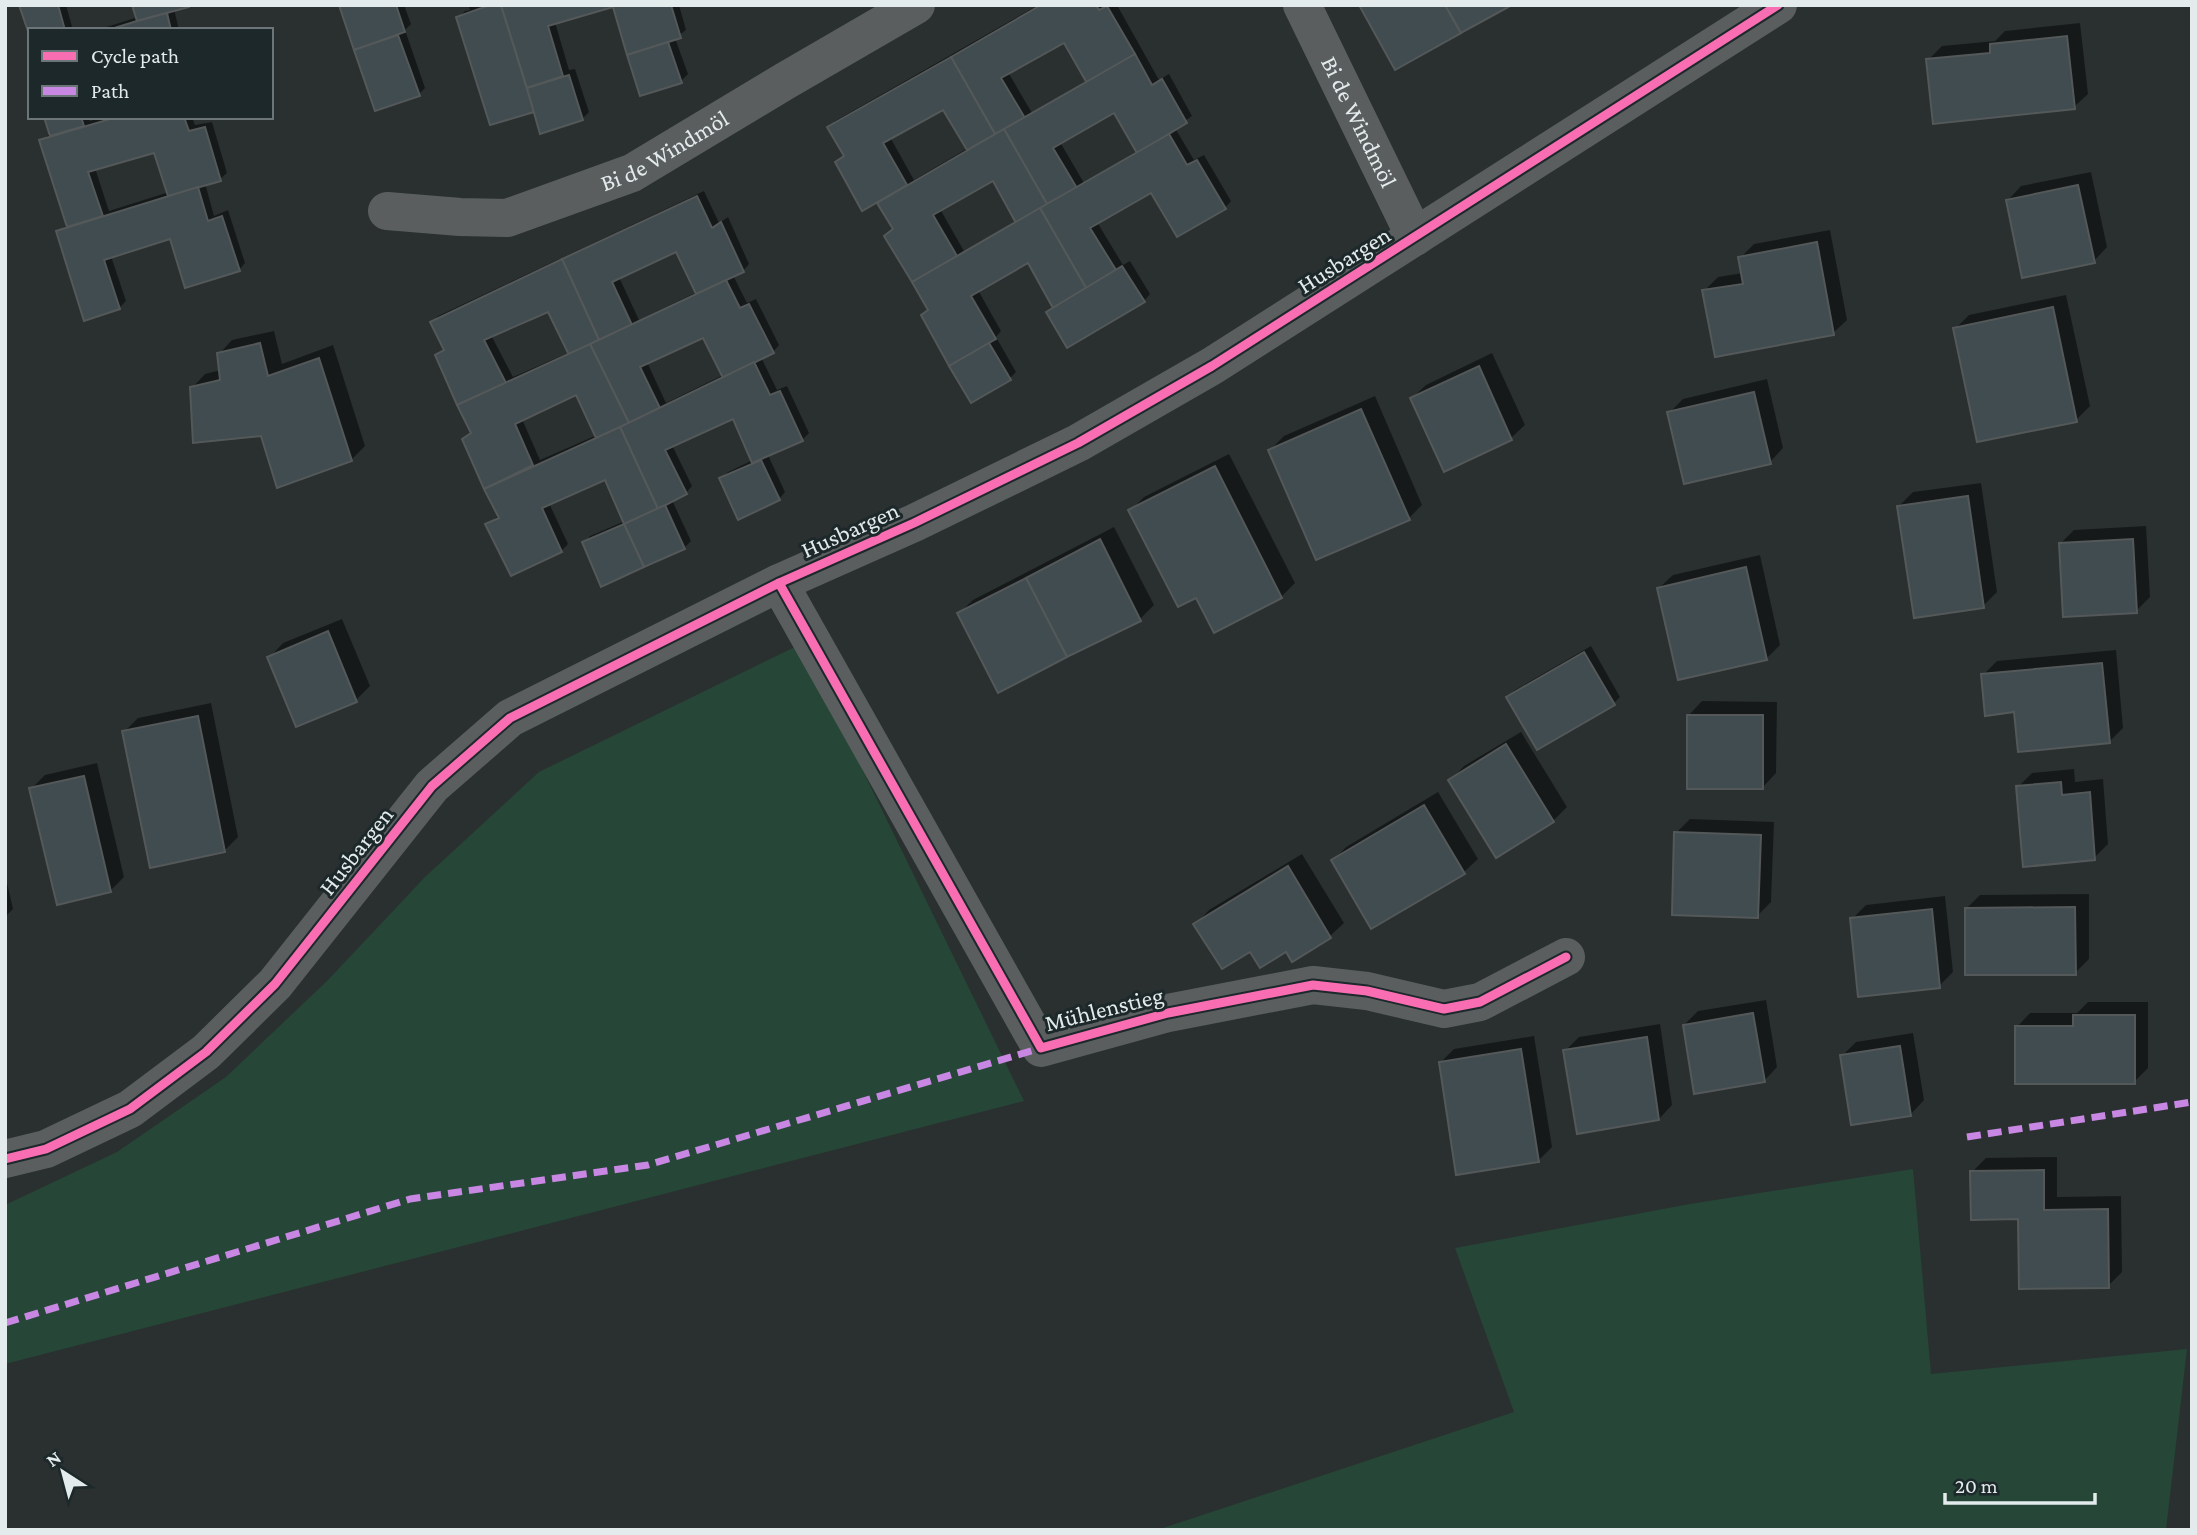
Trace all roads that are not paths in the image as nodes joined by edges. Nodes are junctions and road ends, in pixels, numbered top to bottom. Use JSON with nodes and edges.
{"nodes":[{"id":1,"x":916,"y":5,"type":"edge"},
{"id":2,"x":1302,"y":5,"type":"edge"},
{"id":3,"x":1778,"y":5,"type":"edge"},
{"id":4,"x":387,"y":211,"type":"dead end"},
{"id":5,"x":1415,"y":237,"type":"junction"},
{"id":6,"x":779,"y":583,"type":"junction"},
{"id":7,"x":1566,"y":957,"type":"dead end"},
{"id":8,"x":5,"y":1159,"type":"edge"}],
"edges":[{"from":1,"to":4,"type":"street","name":"Bi de Windmöl"},
{"from":2,"to":5,"type":"street","name":"Bi de Windmöl"},
{"from":3,"to":5,"type":"street","name":"Husbargen"},
{"from":5,"to":6,"type":"street","name":"Husbargen"},
{"from":6,"to":7,"type":"street","name":"Mühlenstieg"},
{"from":6,"to":8,"type":"street","name":"Husbargen"}]}
